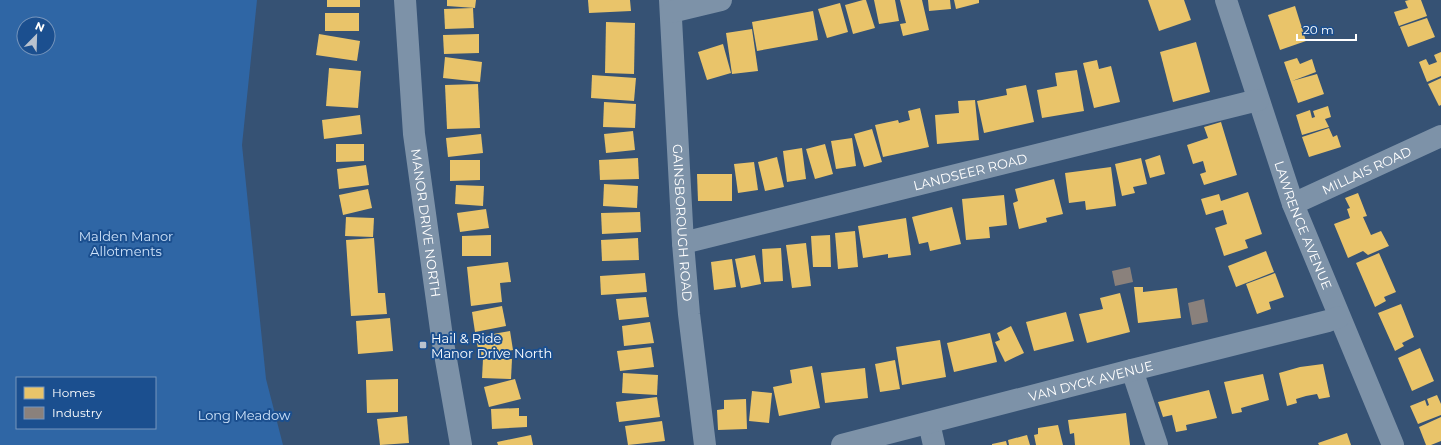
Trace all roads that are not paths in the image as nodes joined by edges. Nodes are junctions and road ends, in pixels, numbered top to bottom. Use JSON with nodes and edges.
{"nodes":[{"id":1,"x":406,"y":0,"type":"edge"},
{"id":2,"x":721,"y":0,"type":"edge"},
{"id":3,"x":1226,"y":0,"type":"edge"},
{"id":4,"x":670,"y":6,"type":"edge"},
{"id":5,"x":1258,"y":100,"type":"junction"},
{"id":6,"x":1441,"y":136,"type":"edge"},
{"id":7,"x":1293,"y":204,"type":"junction"},
{"id":8,"x":683,"y":243,"type":"junction"},
{"id":9,"x":1339,"y":317,"type":"junction"},
{"id":10,"x":1132,"y":370,"type":"junction"},
{"id":11,"x":929,"y":423,"type":"junction"},
{"id":12,"x":461,"y":445,"type":"edge"},
{"id":13,"x":705,"y":445,"type":"edge"},
{"id":14,"x":842,"y":445,"type":"edge"},
{"id":15,"x":934,"y":445,"type":"edge"},
{"id":16,"x":1157,"y":445,"type":"edge"},
{"id":17,"x":1392,"y":445,"type":"edge"}],
"edges":[{"from":1,"to":12,"type":"street","name":"MANOR DRIVE NORTH"},
{"from":2,"to":4,"type":"street"},
{"from":3,"to":5,"type":"street","name":"LAWRENCE AVENUE"},
{"from":4,"to":8,"type":"street","name":"GAINSBOROUGH ROAD"},
{"from":5,"to":7,"type":"street","name":"LAWRENCE AVENUE"},
{"from":5,"to":8,"type":"street","name":"LANDSEER ROAD"},
{"from":6,"to":7,"type":"street","name":"MILLAIS ROAD"},
{"from":7,"to":9,"type":"street","name":"LAWRENCE AVENUE"},
{"from":8,"to":13,"type":"street","name":"GAINSBOROUGH ROAD"},
{"from":9,"to":10,"type":"street","name":"VAN DYCK AVENUE"},
{"from":9,"to":17,"type":"street","name":"LAWRENCE AVENUE"},
{"from":10,"to":11,"type":"street","name":"VAN DYCK AVENUE"},
{"from":10,"to":16,"type":"street"},
{"from":11,"to":14,"type":"street","name":"VAN DYCK AVENUE"},
{"from":11,"to":15,"type":"street"}]}
